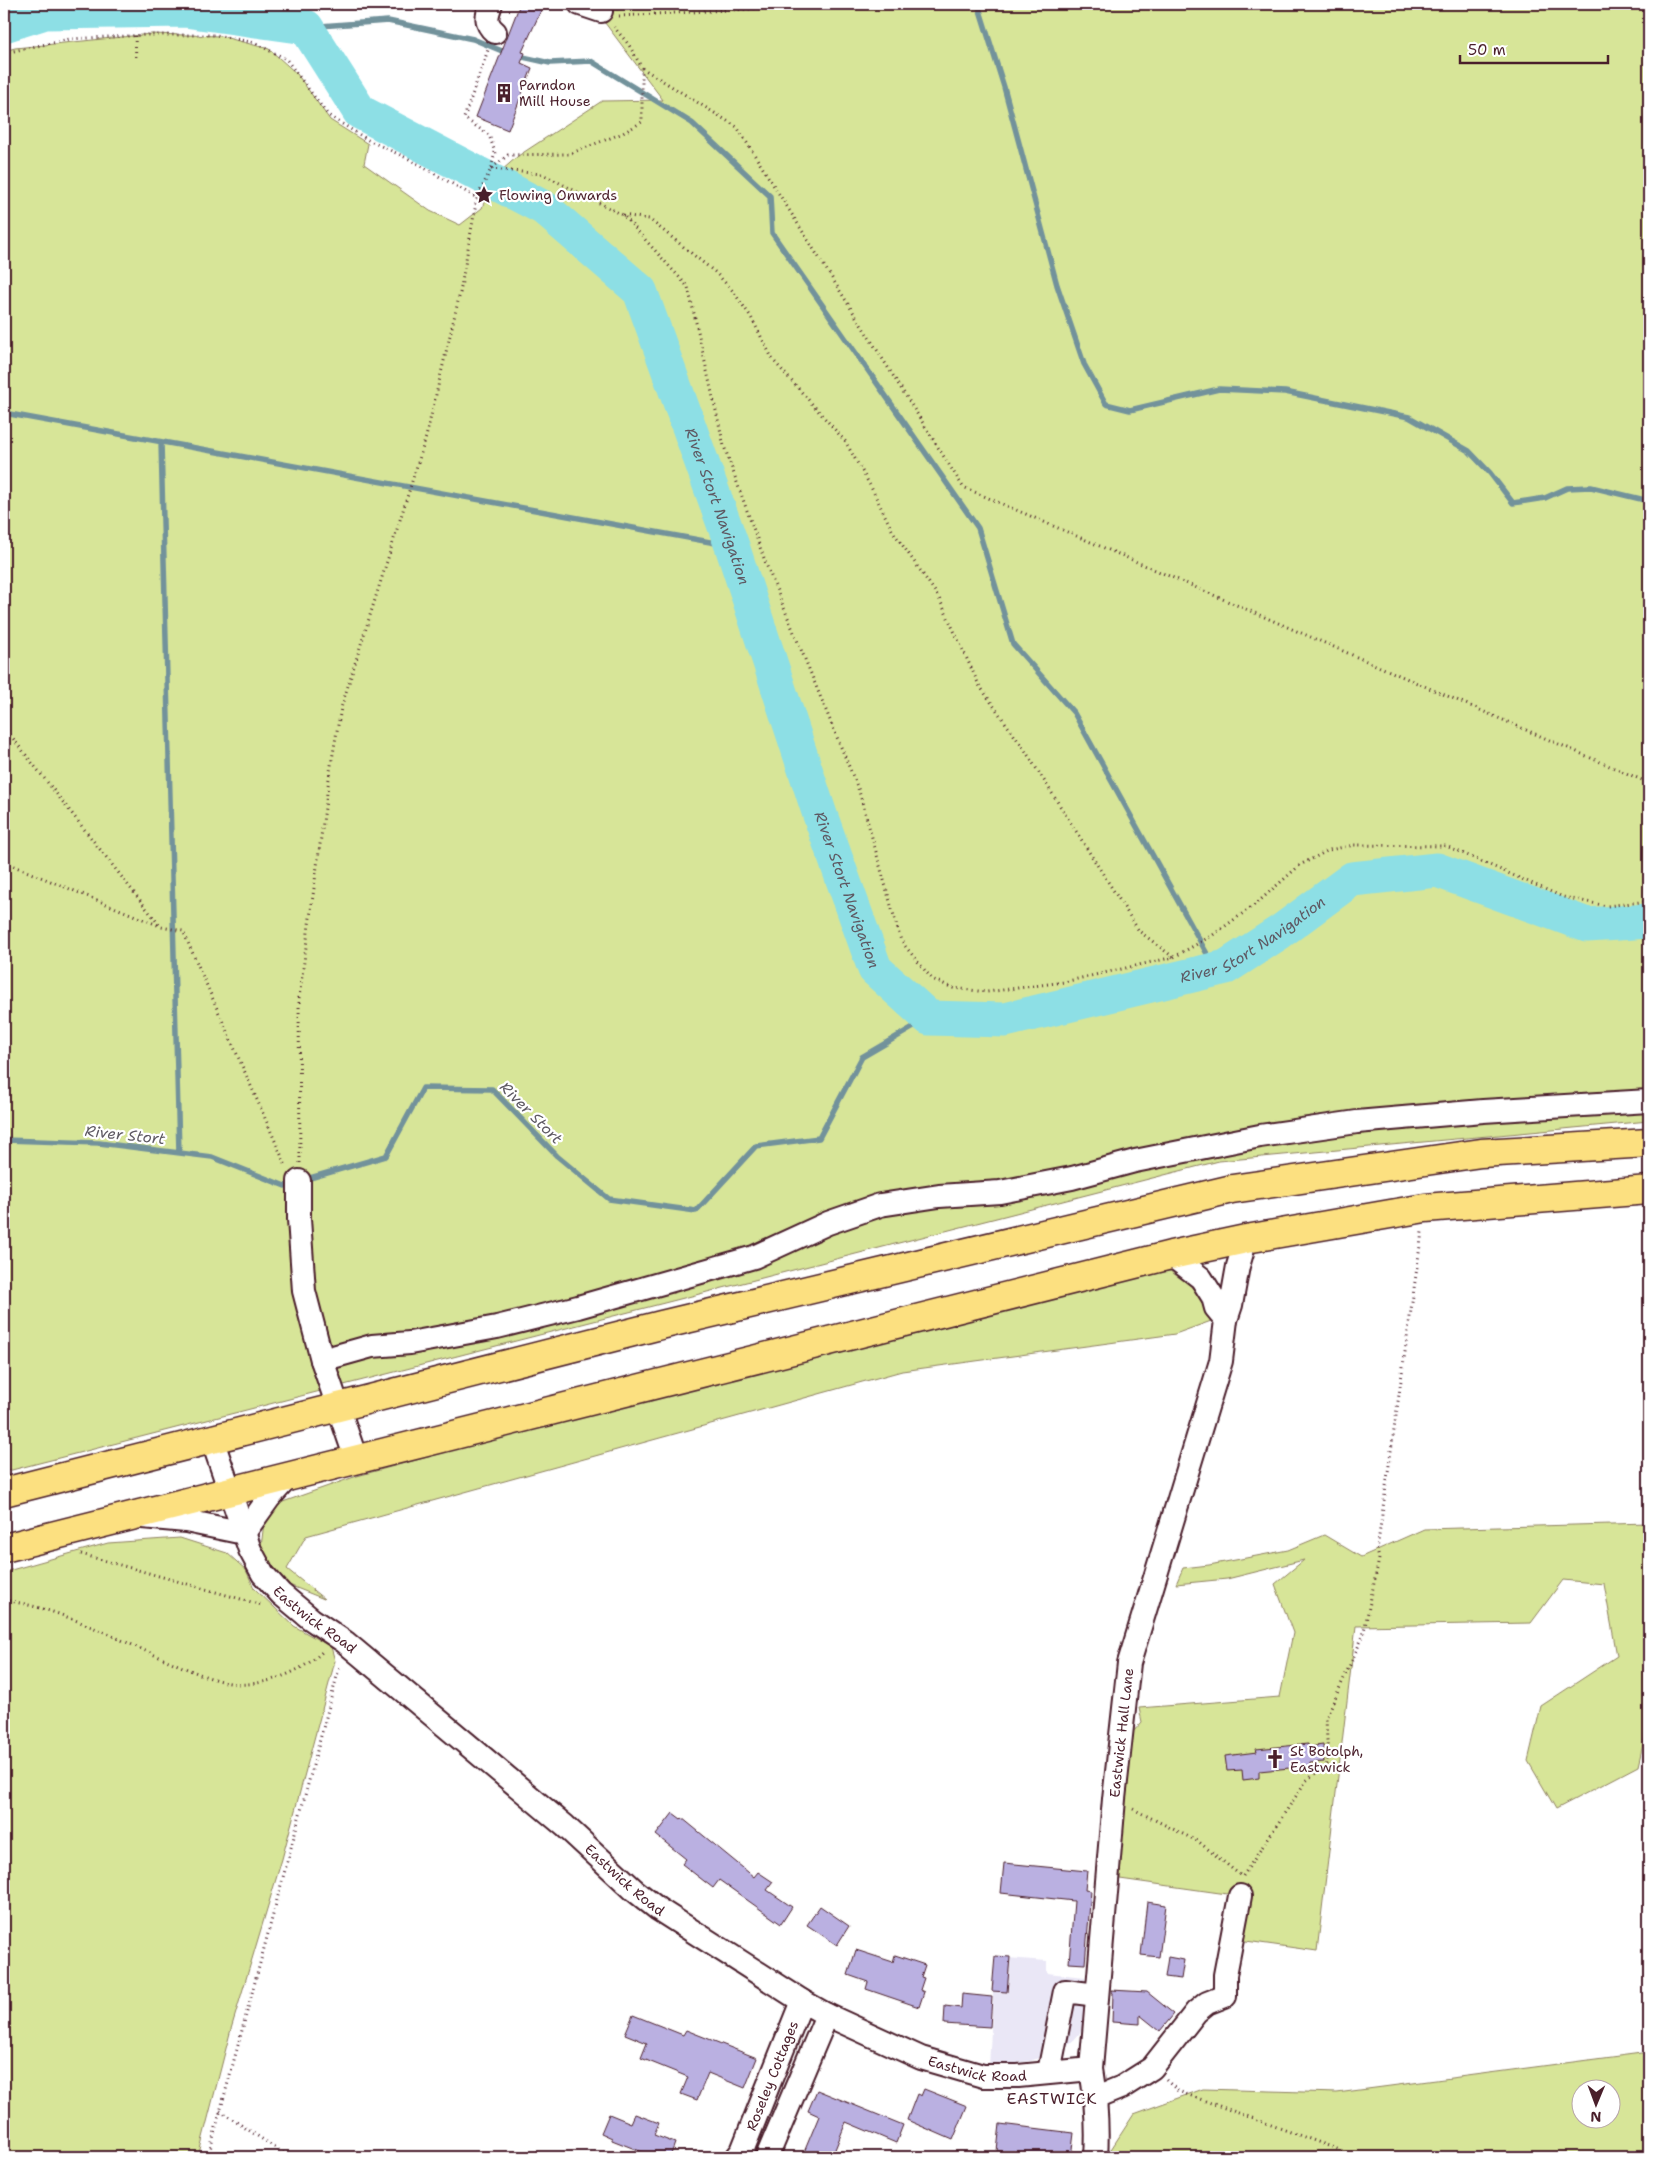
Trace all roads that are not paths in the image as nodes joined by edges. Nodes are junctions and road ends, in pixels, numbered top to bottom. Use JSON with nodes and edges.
{"nodes":[{"id":1,"x":491,"y":4,"type":"edge"},
{"id":2,"x":494,"y":32,"type":"dead end"},
{"id":3,"x":1649,"y":1101,"type":"edge"},
{"id":4,"x":1649,"y":1143,"type":"edge"},
{"id":5,"x":294,"y":1175,"type":"road end"},
{"id":6,"x":1649,"y":1190,"type":"edge"},
{"id":7,"x":1246,"y":1239,"type":"junction"},
{"id":8,"x":1171,"y":1255,"type":"junction"},
{"id":9,"x":1226,"y":1320,"type":"junction"},
{"id":10,"x":322,"y":1360,"type":"junction"},
{"id":11,"x":339,"y":1407,"type":"junction"},
{"id":12,"x":212,"y":1439,"type":"junction"},
{"id":13,"x":356,"y":1459,"type":"junction"},
{"id":14,"x":289,"y":1476,"type":"junction"},
{"id":15,"x":229,"y":1490,"type":"junction"},
{"id":16,"x":4,"y":1492,"type":"edge"},
{"id":17,"x":128,"y":1516,"type":"junction"},
{"id":18,"x":244,"y":1533,"type":"junction"},
{"id":19,"x":4,"y":1548,"type":"edge"},
{"id":20,"x":1240,"y":1896,"type":"dead end"},
{"id":21,"x":1097,"y":1995,"type":"junction"},
{"id":22,"x":802,"y":2000,"type":"junction"},
{"id":23,"x":827,"y":2015,"type":"junction"},
{"id":24,"x":1091,"y":2069,"type":"junction"},
{"id":25,"x":1049,"y":2072,"type":"junction"},
{"id":26,"x":1096,"y":2098,"type":"junction"},
{"id":27,"x":745,"y":2155,"type":"edge"},
{"id":28,"x":767,"y":2157,"type":"edge"},
{"id":29,"x":1096,"y":2157,"type":"edge"}],
"edges":[{"from":1,"to":2,"type":"street"},
{"from":3,"to":10,"type":"street"},
{"from":4,"to":11,"type":"highway"},
{"from":5,"to":10,"type":"street"},
{"from":6,"to":7,"type":"highway"},
{"from":7,"to":8,"type":"highway"},
{"from":7,"to":9,"type":"street","name":"Eastwick Hall Lane"},
{"from":8,"to":9,"type":"street"},
{"from":8,"to":13,"type":"highway"},
{"from":9,"to":21,"type":"street","name":"Eastwick Hall Lane"},
{"from":10,"to":11,"type":"street"},
{"from":11,"to":12,"type":"highway"},
{"from":11,"to":13,"type":"street"},
{"from":12,"to":15,"type":"street","name":"Eastwick Road"},
{"from":12,"to":16,"type":"highway"},
{"from":13,"to":14,"type":"highway"},
{"from":14,"to":15,"type":"highway"},
{"from":14,"to":18,"type":"street"},
{"from":15,"to":17,"type":"highway"},
{"from":15,"to":18,"type":"street","name":"Eastwick Road"},
{"from":17,"to":18,"type":"street"},
{"from":17,"to":19,"type":"highway"},
{"from":18,"to":22,"type":"street","name":"Eastwick Road"},
{"from":20,"to":26,"type":"street"},
{"from":21,"to":24,"type":"street","name":"Eastwick Hall Lane"},
{"from":21,"to":25,"type":"street"},
{"from":22,"to":23,"type":"street","name":"Eastwick Road"},
{"from":22,"to":27,"type":"street","name":"Roseley Cottages"},
{"from":23,"to":25,"type":"street","name":"Eastwick Road"},
{"from":23,"to":28,"type":"street","name":"Roseley Cottages"},
{"from":24,"to":25,"type":"street","name":"Eastwick Road"},
{"from":24,"to":26,"type":"street","name":"Eastwick Hall Lane"},
{"from":26,"to":29,"type":"street","name":"Eastwick Hall Lane"}]}
